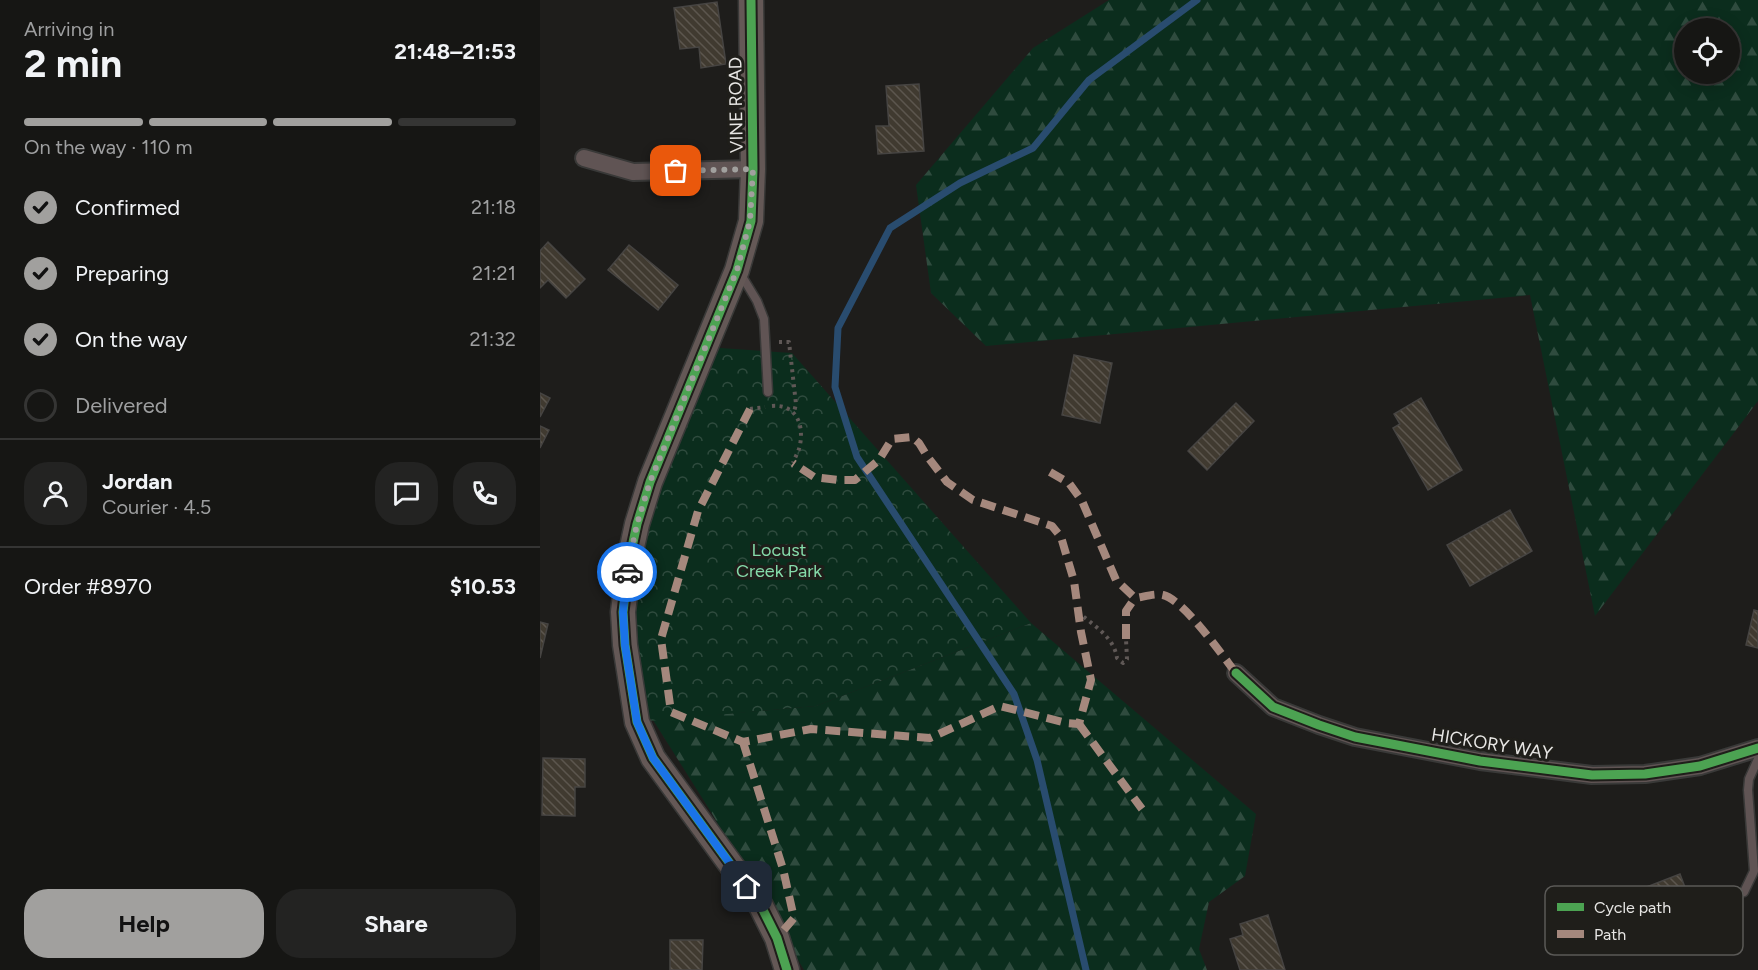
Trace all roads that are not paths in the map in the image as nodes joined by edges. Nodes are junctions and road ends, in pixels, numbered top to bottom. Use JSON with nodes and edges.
{"nodes":[{"id":1,"x":750,"y":0,"type":"edge"},
{"id":2,"x":584,"y":158,"type":"dead end"},
{"id":3,"x":753,"y":169,"type":"junction"},
{"id":4,"x":737,"y":270,"type":"junction"},
{"id":5,"x":768,"y":392,"type":"dead end"},
{"id":6,"x":1236,"y":673,"type":"dead end"},
{"id":7,"x":1758,"y":748,"type":"edge"},
{"id":8,"x":1758,"y":759,"type":"edge"},
{"id":9,"x":1744,"y":892,"type":"dead end"},
{"id":10,"x":787,"y":970,"type":"edge"}],
"edges":[{"from":1,"to":3,"type":"street","name":"VINE ROAD"},
{"from":2,"to":3,"type":"street"},
{"from":3,"to":4,"type":"street","name":"VINE ROAD"},
{"from":4,"to":5,"type":"lane"},
{"from":4,"to":10,"type":"street","name":"VINE ROAD"},
{"from":6,"to":7,"type":"street","name":"HICKORY WAY"},
{"from":8,"to":9,"type":"lane"}]}
